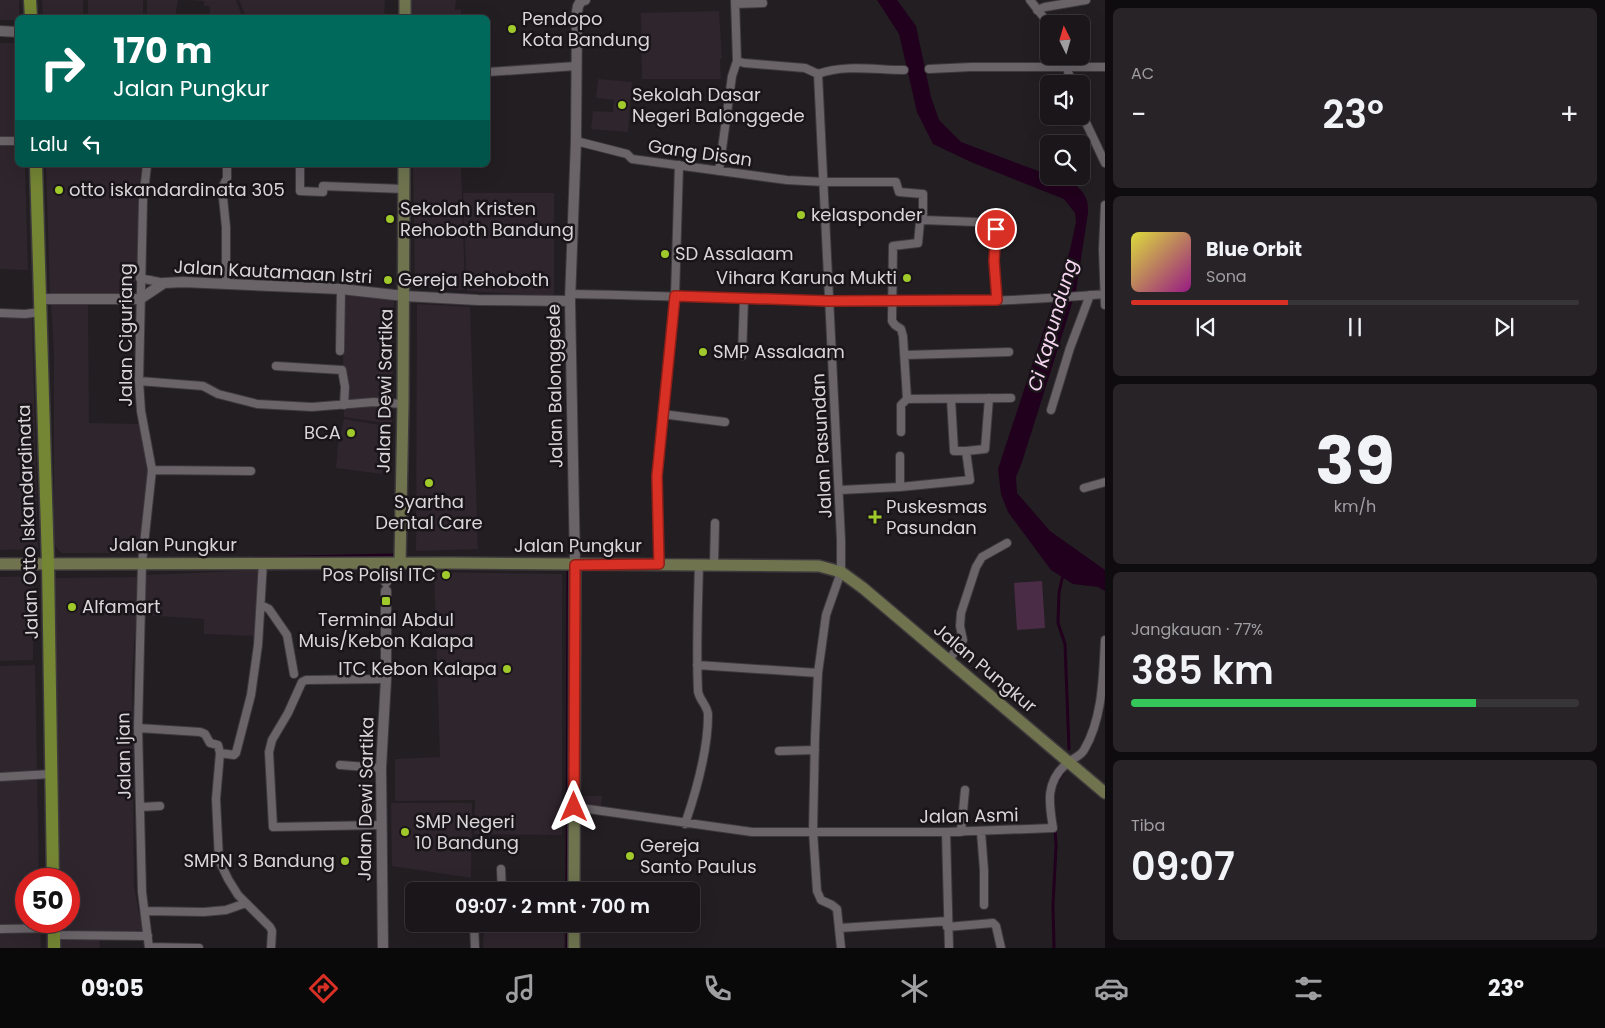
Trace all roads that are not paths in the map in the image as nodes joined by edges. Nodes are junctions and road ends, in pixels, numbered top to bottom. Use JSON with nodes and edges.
{"nodes":[{"id":1,"x":30,"y":0,"type":"edge"},
{"id":2,"x":405,"y":0,"type":"edge"},
{"id":3,"x":585,"y":0,"type":"edge"},
{"id":4,"x":1030,"y":0,"type":"edge"},
{"id":5,"x":1086,"y":0,"type":"edge"},
{"id":6,"x":735,"y":2,"type":"edge"},
{"id":7,"x":763,"y":3,"type":"dead end"},
{"id":8,"x":1037,"y":10,"type":"junction"},
{"id":9,"x":31,"y":15,"type":"edge"},
{"id":10,"x":405,"y":15,"type":"edge"},
{"id":11,"x":1041,"y":15,"type":"edge"},
{"id":12,"x":0,"y":31,"type":"edge"},
{"id":13,"x":15,"y":32,"type":"edge"},
{"id":14,"x":737,"y":61,"type":"junction"},
{"id":15,"x":576,"y":66,"type":"junction"},
{"id":16,"x":1066,"y":66,"type":"junction"},
{"id":17,"x":1105,"y":67,"type":"edge"},
{"id":18,"x":929,"y":69,"type":"dead end"},
{"id":19,"x":904,"y":70,"type":"dead end"},
{"id":20,"x":490,"y":72,"type":"edge"},
{"id":21,"x":818,"y":74,"type":"junction"},
{"id":22,"x":1069,"y":75,"type":"edge"},
{"id":23,"x":1087,"y":125,"type":"edge"},
{"id":24,"x":0,"y":141,"type":"edge"},
{"id":25,"x":15,"y":141,"type":"edge"},
{"id":26,"x":576,"y":141,"type":"junction"},
{"id":27,"x":1105,"y":163,"type":"edge"},
{"id":28,"x":679,"y":165,"type":"junction"},
{"id":29,"x":36,"y":167,"type":"edge"},
{"id":30,"x":146,"y":167,"type":"edge"},
{"id":31,"x":227,"y":167,"type":"edge"},
{"id":32,"x":300,"y":167,"type":"edge"},
{"id":33,"x":404,"y":167,"type":"edge"},
{"id":34,"x":719,"y":171,"type":"junction"},
{"id":35,"x":824,"y":182,"type":"junction"},
{"id":36,"x":404,"y":189,"type":"junction"},
{"id":37,"x":1105,"y":205,"type":"edge"},
{"id":38,"x":923,"y":220,"type":"junction"},
{"id":39,"x":140,"y":278,"type":"junction"},
{"id":40,"x":164,"y":283,"type":"junction"},
{"id":41,"x":226,"y":283,"type":"junction"},
{"id":42,"x":341,"y":289,"type":"junction"},
{"id":43,"x":1104,"y":294,"type":"edge"},
{"id":44,"x":404,"y":296,"type":"junction"},
{"id":45,"x":675,"y":296,"type":"junction"},
{"id":46,"x":1090,"y":296,"type":"junction"},
{"id":47,"x":570,"y":297,"type":"junction"},
{"id":48,"x":140,"y":299,"type":"junction"},
{"id":49,"x":744,"y":299,"type":"junction"},
{"id":50,"x":997,"y":300,"type":"junction"},
{"id":51,"x":829,"y":301,"type":"junction"},
{"id":52,"x":892,"y":301,"type":"junction"},
{"id":53,"x":1105,"y":305,"type":"edge"},
{"id":54,"x":39,"y":306,"type":"junction"},
{"id":55,"x":0,"y":313,"type":"edge"},
{"id":56,"x":340,"y":351,"type":"dead end"},
{"id":57,"x":1009,"y":352,"type":"dead end"},
{"id":58,"x":905,"y":355,"type":"junction"},
{"id":59,"x":742,"y":356,"type":"dead end"},
{"id":60,"x":276,"y":366,"type":"dead end"},
{"id":61,"x":139,"y":381,"type":"junction"},
{"id":62,"x":988,"y":398,"type":"junction"},
{"id":63,"x":1012,"y":398,"type":"dead end"},
{"id":64,"x":907,"y":399,"type":"junction"},
{"id":65,"x":951,"y":399,"type":"junction"},
{"id":66,"x":404,"y":404,"type":"junction"},
{"id":67,"x":344,"y":405,"type":"junction"},
{"id":68,"x":1051,"y":410,"type":"dead end"},
{"id":69,"x":662,"y":414,"type":"junction"},
{"id":70,"x":725,"y":422,"type":"dead end"},
{"id":71,"x":901,"y":432,"type":"dead end"},
{"id":72,"x":966,"y":451,"type":"junction"},
{"id":73,"x":900,"y":456,"type":"dead end"},
{"id":74,"x":152,"y":470,"type":"junction"},
{"id":75,"x":251,"y":471,"type":"dead end"},
{"id":76,"x":1105,"y":482,"type":"edge"},
{"id":77,"x":900,"y":487,"type":"junction"},
{"id":78,"x":1084,"y":488,"type":"dead end"},
{"id":79,"x":840,"y":490,"type":"junction"},
{"id":80,"x":715,"y":524,"type":"dead end"},
{"id":81,"x":1007,"y":543,"type":"dead end"},
{"id":82,"x":263,"y":562,"type":"junction"},
{"id":83,"x":142,"y":563,"type":"junction"},
{"id":84,"x":400,"y":563,"type":"junction"},
{"id":85,"x":0,"y":564,"type":"edge"},
{"id":86,"x":48,"y":564,"type":"junction"},
{"id":87,"x":659,"y":564,"type":"junction"},
{"id":88,"x":699,"y":564,"type":"junction"},
{"id":89,"x":714,"y":564,"type":"junction"},
{"id":90,"x":575,"y":565,"type":"junction"},
{"id":91,"x":841,"y":572,"type":"junction"},
{"id":92,"x":261,"y":605,"type":"junction"},
{"id":93,"x":1105,"y":640,"type":"edge"},
{"id":94,"x":949,"y":660,"type":"junction"},
{"id":95,"x":697,"y":665,"type":"junction"},
{"id":96,"x":818,"y":673,"type":"junction"},
{"id":97,"x":294,"y":674,"type":"dead end"},
{"id":98,"x":386,"y":679,"type":"junction"},
{"id":99,"x":1103,"y":692,"type":"edge"},
{"id":100,"x":138,"y":728,"type":"junction"},
{"id":101,"x":815,"y":750,"type":"junction"},
{"id":102,"x":779,"y":751,"type":"dead end"},
{"id":103,"x":220,"y":753,"type":"junction"},
{"id":104,"x":1067,"y":762,"type":"junction"},
{"id":105,"x":340,"y":765,"type":"dead end"},
{"id":106,"x":381,"y":768,"type":"junction"},
{"id":107,"x":51,"y":774,"type":"junction"},
{"id":108,"x":0,"y":777,"type":"edge"},
{"id":109,"x":965,"y":790,"type":"dead end"},
{"id":110,"x":1105,"y":793,"type":"edge"},
{"id":111,"x":160,"y":806,"type":"dead end"},
{"id":112,"x":140,"y":807,"type":"junction"},
{"id":113,"x":574,"y":807,"type":"junction"},
{"id":114,"x":685,"y":824,"type":"junction"},
{"id":115,"x":381,"y":825,"type":"junction"},
{"id":116,"x":813,"y":831,"type":"junction"},
{"id":117,"x":946,"y":832,"type":"junction"},
{"id":118,"x":961,"y":832,"type":"junction"},
{"id":119,"x":981,"y":832,"type":"junction"},
{"id":120,"x":53,"y":868,"type":"edge"},
{"id":121,"x":501,"y":869,"type":"dead end"},
{"id":122,"x":502,"y":882,"type":"edge"},
{"id":123,"x":574,"y":882,"type":"edge"},
{"id":124,"x":246,"y":903,"type":"junction"},
{"id":125,"x":984,"y":905,"type":"dead end"},
{"id":126,"x":145,"y":911,"type":"junction"},
{"id":127,"x":947,"y":924,"type":"junction"},
{"id":128,"x":840,"y":928,"type":"junction"},
{"id":129,"x":0,"y":930,"type":"edge"},
{"id":130,"x":15,"y":931,"type":"edge"},
{"id":131,"x":474,"y":932,"type":"edge"},
{"id":132,"x":574,"y":932,"type":"edge"},
{"id":133,"x":54,"y":933,"type":"edge"},
{"id":134,"x":148,"y":936,"type":"junction"},
{"id":135,"x":149,"y":947,"type":"edge"},
{"id":136,"x":199,"y":948,"type":"edge"},
{"id":137,"x":270,"y":948,"type":"edge"},
{"id":138,"x":383,"y":948,"type":"edge"},
{"id":139,"x":475,"y":948,"type":"edge"},
{"id":140,"x":574,"y":948,"type":"edge"},
{"id":141,"x":841,"y":948,"type":"edge"},
{"id":142,"x":949,"y":948,"type":"edge"},
{"id":143,"x":1001,"y":948,"type":"edge"}],
"edges":[{"from":1,"to":9,"type":"main road"},
{"from":2,"to":10,"type":"main road"},
{"from":3,"to":15,"type":"street","name":"Jalan Balonggede"},
{"from":4,"to":8,"type":"street"},
{"from":5,"to":8,"type":"street"},
{"from":6,"to":7,"type":"street"},
{"from":6,"to":14,"type":"street"},
{"from":8,"to":11,"type":"street"},
{"from":12,"to":13,"type":"street"},
{"from":14,"to":21,"type":"street"},
{"from":14,"to":34,"type":"street"},
{"from":15,"to":20,"type":"street"},
{"from":15,"to":26,"type":"street","name":"Jalan Balonggede"},
{"from":16,"to":17,"type":"street"},
{"from":16,"to":18,"type":"street"},
{"from":16,"to":22,"type":"street"},
{"from":19,"to":21,"type":"street"},
{"from":21,"to":35,"type":"street","name":"Jalan Pasundan"},
{"from":23,"to":27,"type":"street"},
{"from":24,"to":25,"type":"street"},
{"from":26,"to":28,"type":"street","name":"Gang Disan"},
{"from":26,"to":47,"type":"street","name":"Jalan Balonggede"},
{"from":28,"to":34,"type":"street","name":"Gang Disan"},
{"from":28,"to":45,"type":"street"},
{"from":29,"to":54,"type":"main road","name":"Jalan Otto Iskandardinata"},
{"from":30,"to":39,"type":"street","name":"Jalan Ciguriang"},
{"from":31,"to":41,"type":"street"},
{"from":32,"to":36,"type":"street"},
{"from":33,"to":36,"type":"main road","name":"Jalan Dewi Sartika"},
{"from":34,"to":35,"type":"street","name":"Gang Disan"},
{"from":35,"to":38,"type":"street","name":"Gang Disan"},
{"from":35,"to":51,"type":"street","name":"Jalan Pasundan"},
{"from":36,"to":44,"type":"main road","name":"Jalan Dewi Sartika"},
{"from":37,"to":43,"type":"street"},
{"from":38,"to":50,"type":"street"},
{"from":38,"to":52,"type":"street"},
{"from":39,"to":40,"type":"street"},
{"from":39,"to":48,"type":"street","name":"Jalan Ciguriang"},
{"from":40,"to":41,"type":"street","name":"Jalan Kautamaan Istri"},
{"from":40,"to":48,"type":"street","name":"Jalan Kautamaan Istri"},
{"from":41,"to":42,"type":"street","name":"Jalan Kautamaan Istri"},
{"from":42,"to":44,"type":"street","name":"Jalan Kautamaan Istri"},
{"from":42,"to":56,"type":"street"},
{"from":43,"to":46,"type":"street"},
{"from":43,"to":53,"type":"street"},
{"from":44,"to":47,"type":"street","name":"Jalan Kautamaan Istri"},
{"from":44,"to":66,"type":"main road","name":"Jalan Dewi Sartika"},
{"from":45,"to":47,"type":"street"},
{"from":45,"to":49,"type":"street"},
{"from":45,"to":69,"type":"street"},
{"from":46,"to":50,"type":"street"},
{"from":46,"to":68,"type":"street"},
{"from":47,"to":90,"type":"street","name":"Jalan Balonggede"},
{"from":48,"to":54,"type":"street"},
{"from":48,"to":61,"type":"street","name":"Jalan Ciguriang"},
{"from":49,"to":51,"type":"street"},
{"from":49,"to":59,"type":"street"},
{"from":50,"to":52,"type":"street"},
{"from":51,"to":52,"type":"street"},
{"from":51,"to":79,"type":"street","name":"Jalan Pasundan"},
{"from":52,"to":58,"type":"street"},
{"from":54,"to":55,"type":"street"},
{"from":54,"to":86,"type":"main road","name":"Jalan Otto Iskandardinata"},
{"from":57,"to":58,"type":"street"},
{"from":58,"to":64,"type":"street"},
{"from":60,"to":67,"type":"street"},
{"from":61,"to":67,"type":"street"},
{"from":61,"to":74,"type":"street","name":"Jalan Ciguriang"},
{"from":62,"to":63,"type":"street"},
{"from":62,"to":65,"type":"street"},
{"from":62,"to":72,"type":"street"},
{"from":64,"to":65,"type":"street"},
{"from":64,"to":71,"type":"street"},
{"from":65,"to":72,"type":"street"},
{"from":66,"to":67,"type":"street"},
{"from":66,"to":84,"type":"main road","name":"Jalan Dewi Sartika"},
{"from":69,"to":70,"type":"street"},
{"from":69,"to":87,"type":"street"},
{"from":72,"to":77,"type":"street"},
{"from":73,"to":77,"type":"street"},
{"from":74,"to":75,"type":"street"},
{"from":74,"to":83,"type":"street","name":"Jalan Ciguriang"},
{"from":76,"to":78,"type":"street"},
{"from":77,"to":79,"type":"street"},
{"from":79,"to":91,"type":"street","name":"Jalan Pasundan"},
{"from":80,"to":89,"type":"street"},
{"from":81,"to":94,"type":"street"},
{"from":82,"to":83,"type":"main road","name":"Jalan Pungkur"},
{"from":82,"to":84,"type":"main road","name":"Jalan Pungkur"},
{"from":82,"to":92,"type":"street"},
{"from":83,"to":86,"type":"main road","name":"Jalan Pungkur"},
{"from":83,"to":100,"type":"street","name":"Jalan Ijan"},
{"from":84,"to":90,"type":"main road","name":"Jalan Pungkur"},
{"from":84,"to":98,"type":"street","name":"Jalan Dewi Sartika"},
{"from":85,"to":86,"type":"main road","name":"Jalan Pungkur"},
{"from":86,"to":107,"type":"main road","name":"Jalan Otto Iskandardinata"},
{"from":87,"to":88,"type":"main road","name":"Jalan Pungkur"},
{"from":87,"to":90,"type":"main road","name":"Jalan Pungkur"},
{"from":88,"to":89,"type":"main road","name":"Jalan Pungkur"},
{"from":88,"to":95,"type":"street"},
{"from":89,"to":91,"type":"main road","name":"Jalan Pungkur"},
{"from":90,"to":113,"type":"main road"},
{"from":91,"to":94,"type":"main road","name":"Jalan Pungkur"},
{"from":91,"to":96,"type":"street","name":"Jalan Pasundan"},
{"from":92,"to":97,"type":"street"},
{"from":92,"to":103,"type":"street"},
{"from":93,"to":99,"type":"street"},
{"from":94,"to":104,"type":"main road","name":"Jalan Pungkur"},
{"from":95,"to":96,"type":"street"},
{"from":95,"to":114,"type":"street"},
{"from":96,"to":101,"type":"street","name":"Jalan Pasundan"},
{"from":98,"to":106,"type":"street","name":"Jalan Dewi Sartika"},
{"from":98,"to":115,"type":"street"},
{"from":99,"to":104,"type":"street"},
{"from":100,"to":103,"type":"street"},
{"from":100,"to":112,"type":"street","name":"Jalan Ijan"},
{"from":101,"to":102,"type":"street"},
{"from":101,"to":116,"type":"street","name":"Jalan Pasundan"},
{"from":103,"to":124,"type":"street"},
{"from":104,"to":110,"type":"main road","name":"Jalan Pungkur"},
{"from":104,"to":119,"type":"street","name":"Jalan Asmi"},
{"from":105,"to":106,"type":"street"},
{"from":106,"to":115,"type":"street","name":"Jalan Dewi Sartika"},
{"from":107,"to":108,"type":"street"},
{"from":107,"to":120,"type":"main road","name":"Jalan Otto Iskandardinata"},
{"from":109,"to":118,"type":"street"},
{"from":111,"to":112,"type":"street"},
{"from":112,"to":126,"type":"street","name":"Jalan Ijan"},
{"from":113,"to":114,"type":"street","name":"Jalan Asmi"},
{"from":113,"to":123,"type":"main road"},
{"from":114,"to":116,"type":"street","name":"Jalan Asmi"},
{"from":115,"to":138,"type":"street","name":"Jalan Dewi Sartika"},
{"from":116,"to":117,"type":"street","name":"Jalan Asmi"},
{"from":116,"to":128,"type":"street","name":"Jalan Pasundan"},
{"from":117,"to":118,"type":"street","name":"Jalan Asmi"},
{"from":117,"to":127,"type":"street"},
{"from":118,"to":119,"type":"street","name":"Jalan Asmi"},
{"from":119,"to":125,"type":"street"},
{"from":121,"to":122,"type":"street"},
{"from":124,"to":126,"type":"street"},
{"from":124,"to":137,"type":"street"},
{"from":126,"to":134,"type":"street","name":"Jalan Ijan"},
{"from":127,"to":128,"type":"street"},
{"from":127,"to":142,"type":"street"},
{"from":127,"to":143,"type":"street"},
{"from":128,"to":141,"type":"street","name":"Jalan Pasundan"},
{"from":129,"to":130,"type":"street"},
{"from":131,"to":139,"type":"street"},
{"from":132,"to":140,"type":"main road"},
{"from":133,"to":134,"type":"street"},
{"from":134,"to":135,"type":"street","name":"Jalan Ijan"},
{"from":135,"to":136,"type":"street"}]}
